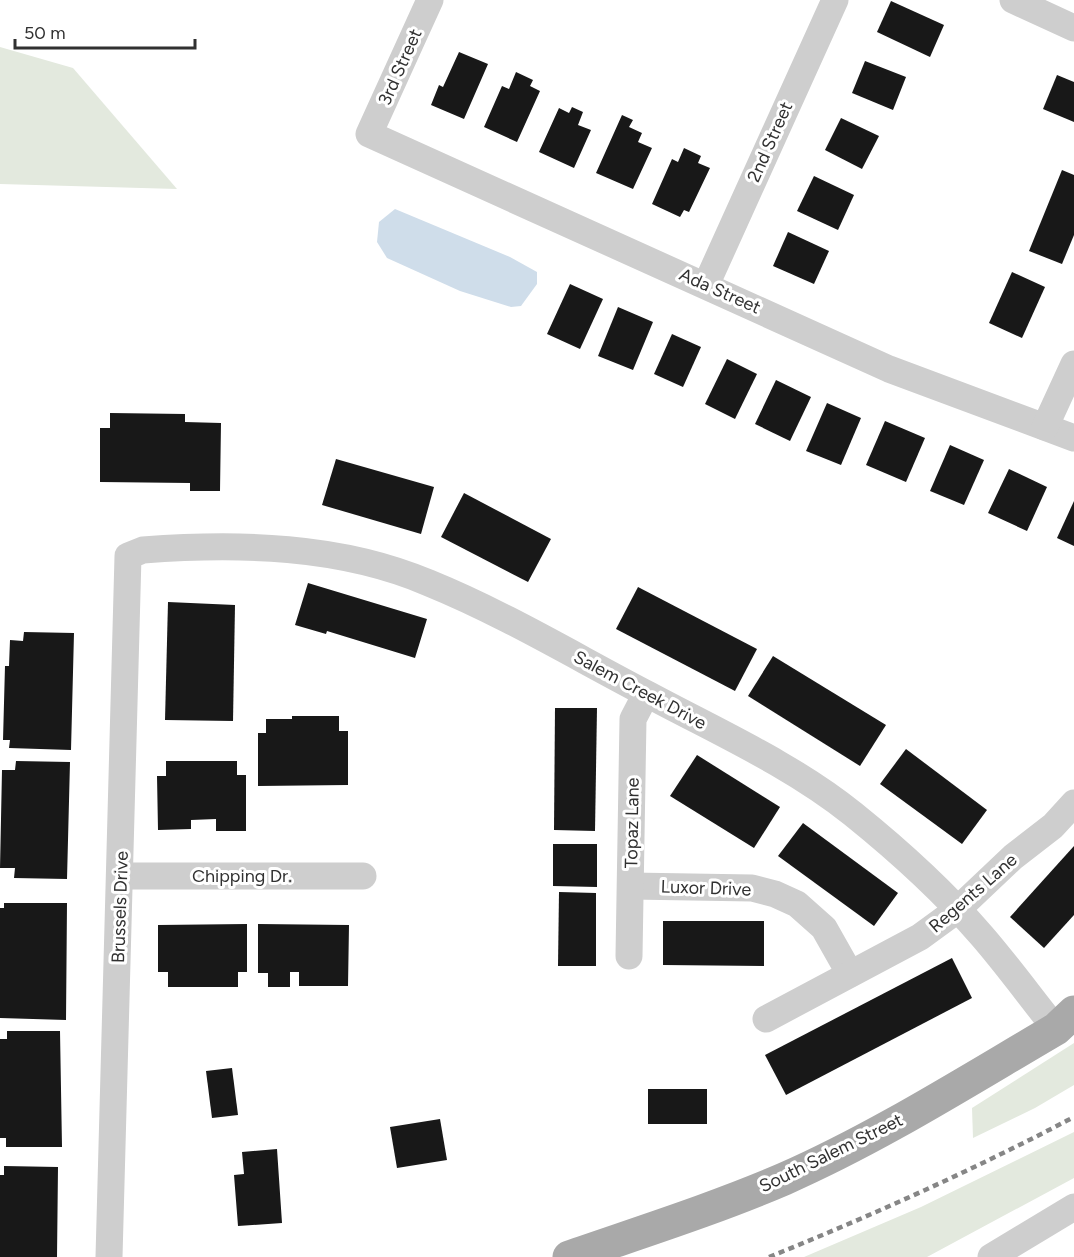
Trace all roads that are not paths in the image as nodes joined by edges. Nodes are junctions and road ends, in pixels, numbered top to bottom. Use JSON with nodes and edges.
{"nodes":[{"id":1,"x":430,"y":0,"type":"edge"},
{"id":2,"x":835,"y":0,"type":"edge"},
{"id":3,"x":1013,"y":0,"type":"edge"},
{"id":4,"x":1074,"y":28,"type":"edge"},
{"id":5,"x":369,"y":134,"type":"joint"},
{"id":6,"x":706,"y":285,"type":"junction"},
{"id":7,"x":1074,"y":364,"type":"edge"},
{"id":8,"x":1045,"y":427,"type":"junction"},
{"id":9,"x":1074,"y":438,"type":"edge"},
{"id":10,"x":128,"y":556,"type":"joint"},
{"id":11,"x":646,"y":694,"type":"junction"},
{"id":12,"x":1074,"y":803,"type":"edge"},
{"id":13,"x":121,"y":876,"type":"junction"},
{"id":14,"x":363,"y":876,"type":"dead end"},
{"id":15,"x":631,"y":886,"type":"junction"},
{"id":16,"x":957,"y":910,"type":"junction"},
{"id":17,"x":629,"y":956,"type":"dead end"},
{"id":18,"x":850,"y":974,"type":"junction"},
{"id":19,"x":766,"y":1019,"type":"dead end"},
{"id":20,"x":1065,"y":1021,"type":"edge"},
{"id":21,"x":1074,"y":1207,"type":"edge"},
{"id":22,"x":109,"y":1257,"type":"edge"},
{"id":23,"x":569,"y":1257,"type":"edge"},
{"id":24,"x":991,"y":1257,"type":"edge"}],
"edges":[{"from":1,"to":5,"type":"street","name":"3rd Street"},
{"from":2,"to":6,"type":"street","name":"2nd Street"},
{"from":3,"to":4,"type":"street"},
{"from":5,"to":6,"type":"street","name":"Ada Street"},
{"from":6,"to":8,"type":"street","name":"Ada Street"},
{"from":7,"to":8,"type":"street"},
{"from":8,"to":9,"type":"street","name":"Ada Street"},
{"from":10,"to":11,"type":"street","name":"Salem Creek Drive"},
{"from":10,"to":13,"type":"street","name":"Brussels Drive"},
{"from":11,"to":15,"type":"street","name":"Topaz Lane"},
{"from":11,"to":16,"type":"street","name":"Salem Creek Drive"},
{"from":12,"to":16,"type":"street","name":"Regents Lane"},
{"from":13,"to":14,"type":"street","name":"Chipping Dr."},
{"from":13,"to":22,"type":"street","name":"Brussels Drive"},
{"from":15,"to":17,"type":"street","name":"Topaz Lane"},
{"from":15,"to":18,"type":"street","name":"Luxor Drive"},
{"from":16,"to":18,"type":"street","name":"Regents Lane"},
{"from":16,"to":20,"type":"street","name":"Salem Creek Drive"},
{"from":18,"to":19,"type":"street","name":"Regents Lane"},
{"from":20,"to":23,"type":"main road","name":"South Salem Street"},
{"from":21,"to":24,"type":"street"}]}
